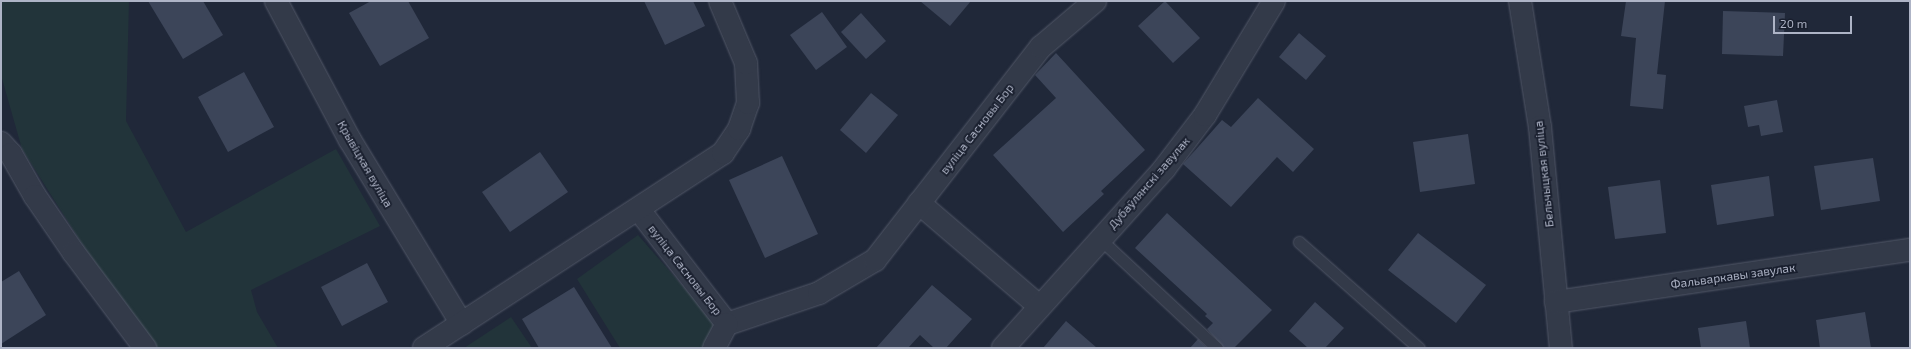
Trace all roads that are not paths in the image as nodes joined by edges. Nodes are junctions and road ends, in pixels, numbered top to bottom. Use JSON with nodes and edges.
{"nodes":[{"id":1,"x":276,"y":1,"type":"edge"},
{"id":2,"x":720,"y":1,"type":"edge"},
{"id":3,"x":1095,"y":1,"type":"edge"},
{"id":4,"x":1274,"y":1,"type":"edge"},
{"id":5,"x":1520,"y":1,"type":"edge"},
{"id":6,"x":1,"y":125,"type":"edge"},
{"id":7,"x":6,"y":148,"type":"edge"},
{"id":8,"x":919,"y":203,"type":"junction"},
{"id":9,"x":639,"y":210,"type":"junction"},
{"id":10,"x":1100,"y":239,"type":"junction"},
{"id":11,"x":1299,"y":242,"type":"dead end"},
{"id":12,"x":1910,"y":250,"type":"edge"},
{"id":13,"x":1556,"y":302,"type":"junction"},
{"id":14,"x":1039,"y":306,"type":"junction"},
{"id":15,"x":462,"y":324,"type":"junction"},
{"id":16,"x":727,"y":324,"type":"junction"},
{"id":17,"x":146,"y":348,"type":"edge"},
{"id":18,"x":424,"y":348,"type":"edge"},
{"id":19,"x":714,"y":348,"type":"edge"},
{"id":20,"x":1003,"y":348,"type":"edge"},
{"id":21,"x":1217,"y":348,"type":"edge"},
{"id":22,"x":1420,"y":348,"type":"edge"},
{"id":23,"x":1560,"y":348,"type":"edge"}],
"edges":[{"from":1,"to":15,"type":"street","name":"Крывіцкая вуліца"},
{"from":2,"to":9,"type":"street"},
{"from":3,"to":8,"type":"street","name":"вуліца Сасновы Бор"},
{"from":4,"to":10,"type":"street","name":"Дубаўлянскі завулак"},
{"from":5,"to":13,"type":"street","name":"Бельчыцкая вуліца"},
{"from":6,"to":7,"type":"street"},
{"from":7,"to":17,"type":"street"},
{"from":8,"to":14,"type":"street"},
{"from":8,"to":16,"type":"street","name":"вуліца Сасновы Бор"},
{"from":9,"to":15,"type":"street"},
{"from":9,"to":16,"type":"street","name":"вуліца Сасновы Бор"},
{"from":10,"to":14,"type":"street","name":"Дубаўлянскі завулак"},
{"from":10,"to":21,"type":"lane"},
{"from":11,"to":22,"type":"lane"},
{"from":12,"to":13,"type":"street","name":"Фальваркавы завулак"},
{"from":13,"to":23,"type":"street","name":"Бельчыцкая вуліца"},
{"from":14,"to":20,"type":"street","name":"Дубаўлянскі завулак"},
{"from":15,"to":18,"type":"street"},
{"from":16,"to":19,"type":"street"}]}
